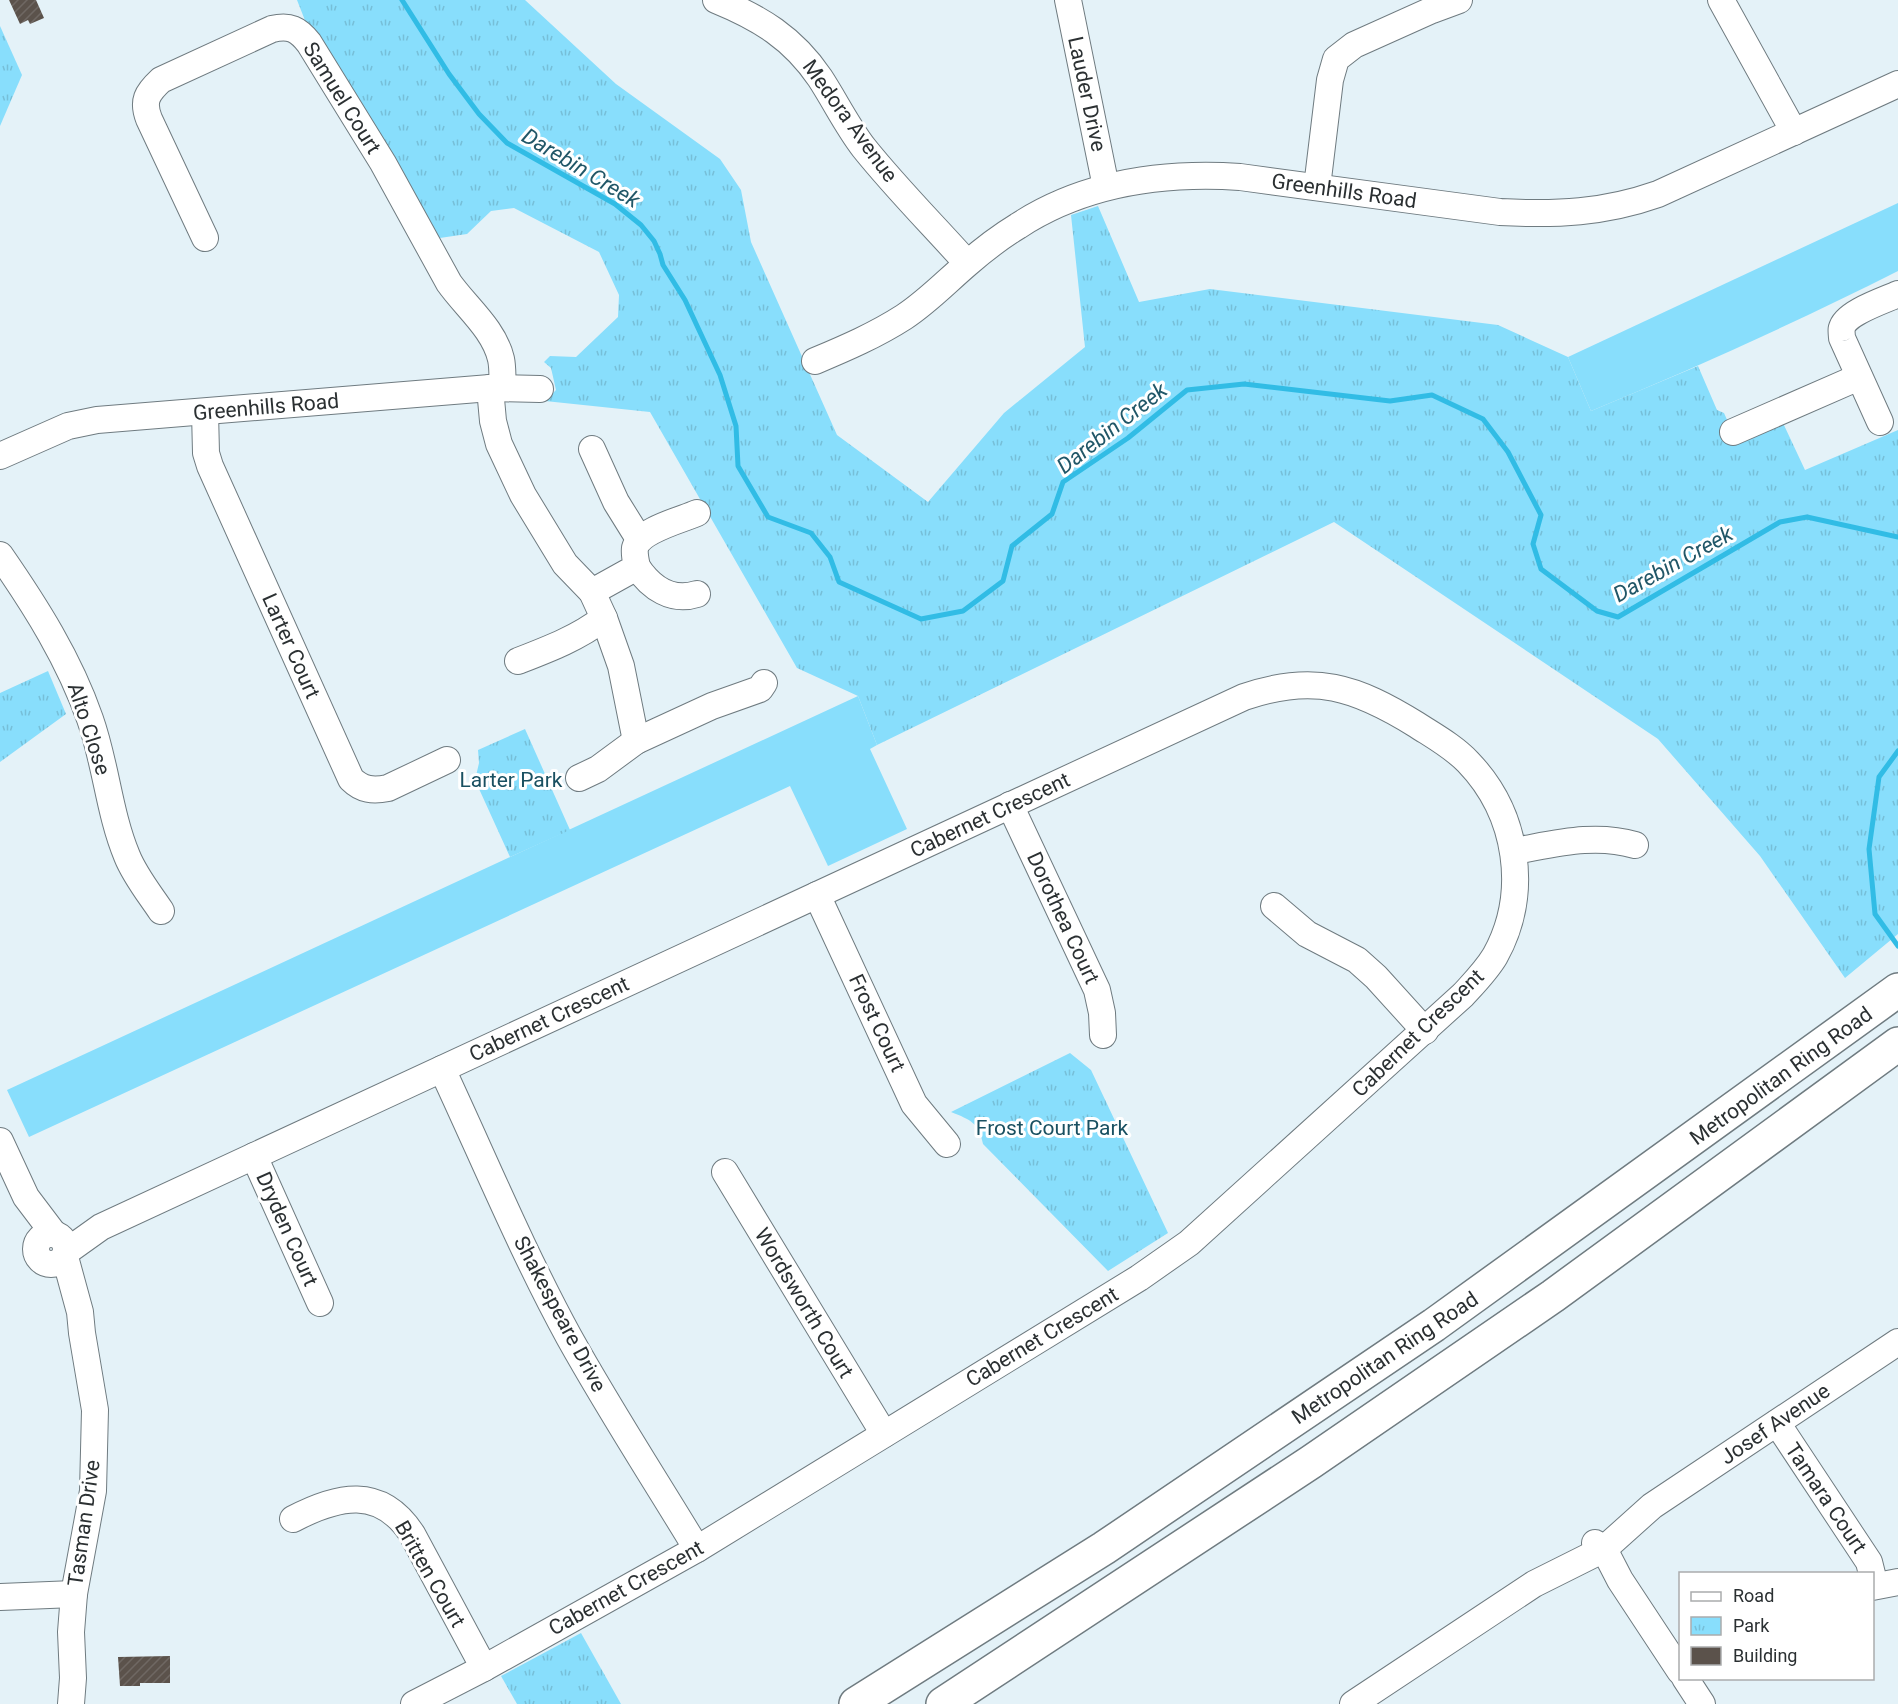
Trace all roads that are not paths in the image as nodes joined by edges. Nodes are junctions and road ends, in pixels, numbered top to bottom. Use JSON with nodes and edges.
{"nodes":[{"id":1,"x":716,"y":0,"type":"edge"},
{"id":2,"x":1068,"y":0,"type":"edge"},
{"id":3,"x":1459,"y":0,"type":"edge"},
{"id":4,"x":1721,"y":0,"type":"edge"},
{"id":5,"x":763,"y":8,"type":"edge"},
{"id":6,"x":1898,"y":84,"type":"edge"},
{"id":7,"x":1794,"y":132,"type":"junction"},
{"id":8,"x":1106,"y":187,"type":"junction"},
{"id":9,"x":1317,"y":188,"type":"junction"},
{"id":10,"x":205,"y":238,"type":"dead end"},
{"id":11,"x":968,"y":263,"type":"junction"},
{"id":12,"x":1898,"y":294,"type":"edge"},
{"id":13,"x":815,"y":361,"type":"dead end"},
{"id":14,"x":1859,"y":377,"type":"junction"},
{"id":15,"x":496,"y":388,"type":"junction"},
{"id":16,"x":540,"y":389,"type":"dead end"},
{"id":17,"x":205,"y":412,"type":"junction"},
{"id":18,"x":1880,"y":422,"type":"dead end"},
{"id":19,"x":1733,"y":432,"type":"dead end"},
{"id":20,"x":592,"y":449,"type":"dead end"},
{"id":21,"x":0,"y":456,"type":"edge"},
{"id":22,"x":697,"y":513,"type":"dead end"},
{"id":23,"x":639,"y":539,"type":"junction"},
{"id":24,"x":0,"y":555,"type":"edge"},
{"id":25,"x":637,"y":567,"type":"junction"},
{"id":26,"x":592,"y":592,"type":"junction"},
{"id":27,"x":697,"y":594,"type":"dead end"},
{"id":28,"x":604,"y":618,"type":"junction"},
{"id":29,"x":518,"y":661,"type":"dead end"},
{"id":30,"x":764,"y":683,"type":"dead end"},
{"id":31,"x":636,"y":741,"type":"junction"},
{"id":32,"x":447,"y":760,"type":"dead end"},
{"id":33,"x":579,"y":778,"type":"dead end"},
{"id":34,"x":1010,"y":805,"type":"junction"},
{"id":35,"x":1635,"y":845,"type":"dead end"},
{"id":36,"x":1514,"y":851,"type":"junction"},
{"id":37,"x":817,"y":895,"type":"junction"},
{"id":38,"x":1274,"y":906,"type":"dead end"},
{"id":39,"x":161,"y":910,"type":"dead end"},
{"id":40,"x":1898,"y":990,"type":"edge"},
{"id":41,"x":1425,"y":1030,"type":"junction"},
{"id":42,"x":1103,"y":1035,"type":"dead end"},
{"id":43,"x":1896,"y":1046,"type":"edge"},
{"id":44,"x":442,"y":1069,"type":"junction"},
{"id":45,"x":0,"y":1141,"type":"edge"},
{"id":46,"x":947,"y":1144,"type":"dead end"},
{"id":47,"x":254,"y":1156,"type":"junction"},
{"id":48,"x":725,"y":1172,"type":"dead end"},
{"id":49,"x":55,"y":1247,"type":"junction"},
{"id":50,"x":320,"y":1302,"type":"dead end"},
{"id":51,"x":1898,"y":1342,"type":"edge"},
{"id":52,"x":1777,"y":1423,"type":"junction"},
{"id":53,"x":884,"y":1434,"type":"junction"},
{"id":54,"x":292,"y":1519,"type":"dead end"},
{"id":55,"x":1599,"y":1548,"type":"junction"},
{"id":56,"x":697,"y":1549,"type":"junction"},
{"id":57,"x":1871,"y":1572,"type":"edge"},
{"id":58,"x":1898,"y":1582,"type":"edge"},
{"id":59,"x":1874,"y":1587,"type":"edge"},
{"id":60,"x":74,"y":1594,"type":"junction"},
{"id":61,"x":0,"y":1597,"type":"edge"},
{"id":62,"x":484,"y":1668,"type":"junction"},
{"id":63,"x":1679,"y":1669,"type":"edge"},
{"id":64,"x":73,"y":1678,"type":"junction"},
{"id":65,"x":1686,"y":1680,"type":"edge"},
{"id":66,"x":71,"y":1704,"type":"edge"},
{"id":67,"x":83,"y":1704,"type":"edge"},
{"id":68,"x":414,"y":1704,"type":"edge"},
{"id":69,"x":856,"y":1704,"type":"edge"},
{"id":70,"x":943,"y":1704,"type":"edge"},
{"id":71,"x":1353,"y":1704,"type":"edge"},
{"id":72,"x":1702,"y":1704,"type":"edge"}],
"edges":[{"from":1,"to":5,"type":"street","name":"Medora Avenue"},
{"from":2,"to":8,"type":"street","name":"Lauder Drive"},
{"from":3,"to":9,"type":"street"},
{"from":4,"to":7,"type":"street"},
{"from":5,"to":11,"type":"street","name":"Medora Avenue"},
{"from":6,"to":7,"type":"street","name":"Greenhills Road"},
{"from":7,"to":9,"type":"street","name":"Greenhills Road"},
{"from":8,"to":9,"type":"street","name":"Greenhills Road"},
{"from":8,"to":11,"type":"street","name":"Greenhills Road"},
{"from":10,"to":15,"type":"street","name":"Samuel Court"},
{"from":11,"to":13,"type":"street","name":"Greenhills Road"},
{"from":12,"to":14,"type":"street"},
{"from":14,"to":18,"type":"street"},
{"from":14,"to":19,"type":"street"},
{"from":15,"to":16,"type":"street","name":"Greenhills Road"},
{"from":15,"to":17,"type":"street","name":"Greenhills Road"},
{"from":15,"to":26,"type":"street"},
{"from":17,"to":21,"type":"street","name":"Greenhills Road"},
{"from":17,"to":32,"type":"street","name":"Larter Court"},
{"from":20,"to":23,"type":"street"},
{"from":22,"to":23,"type":"street"},
{"from":23,"to":25,"type":"street"},
{"from":24,"to":39,"type":"street","name":"Alto Close"},
{"from":25,"to":26,"type":"street"},
{"from":25,"to":27,"type":"street"},
{"from":26,"to":28,"type":"street"},
{"from":28,"to":29,"type":"street"},
{"from":28,"to":31,"type":"street"},
{"from":30,"to":31,"type":"street"},
{"from":31,"to":33,"type":"street"},
{"from":34,"to":36,"type":"street","name":"Cabernet Crescent"},
{"from":34,"to":37,"type":"street","name":"Cabernet Crescent"},
{"from":34,"to":42,"type":"street","name":"Dorothea Court"},
{"from":35,"to":36,"type":"street"},
{"from":36,"to":41,"type":"street","name":"Cabernet Crescent"},
{"from":37,"to":44,"type":"street","name":"Cabernet Crescent"},
{"from":37,"to":46,"type":"street","name":"Frost Court"},
{"from":38,"to":41,"type":"street"},
{"from":40,"to":69,"type":"highway","name":"Metropolitan Ring Road"},
{"from":41,"to":53,"type":"street","name":"Cabernet Crescent"},
{"from":43,"to":70,"type":"highway","name":"Metropolitan Ring Road"},
{"from":44,"to":47,"type":"street","name":"Cabernet Crescent"},
{"from":44,"to":56,"type":"street","name":"Shakespeare Drive"},
{"from":45,"to":49,"type":"street","name":"Tasman Drive"},
{"from":47,"to":49,"type":"street","name":"Cabernet Crescent"},
{"from":47,"to":50,"type":"street","name":"Dryden Court"},
{"from":48,"to":53,"type":"street","name":"Wordsworth Court"},
{"from":49,"to":60,"type":"street","name":"Tasman Drive"},
{"from":51,"to":52,"type":"street","name":"Josef Avenue"},
{"from":52,"to":55,"type":"street","name":"Josef Avenue"},
{"from":52,"to":57,"type":"street","name":"Tamara Court"},
{"from":53,"to":56,"type":"street","name":"Cabernet Crescent"},
{"from":54,"to":62,"type":"street","name":"Britten Court"},
{"from":55,"to":63,"type":"street"},
{"from":55,"to":71,"type":"street","name":"Josef Avenue"},
{"from":56,"to":62,"type":"street","name":"Cabernet Crescent"},
{"from":58,"to":59,"type":"street","name":"Tamara Court"},
{"from":60,"to":61,"type":"street"},
{"from":60,"to":64,"type":"street","name":"Tasman Drive"},
{"from":62,"to":68,"type":"street","name":"Cabernet Crescent"},
{"from":64,"to":66,"type":"street","name":"Tasman Drive"},
{"from":64,"to":67,"type":"street","name":"Tasman Drive"},
{"from":65,"to":72,"type":"street"}]}
